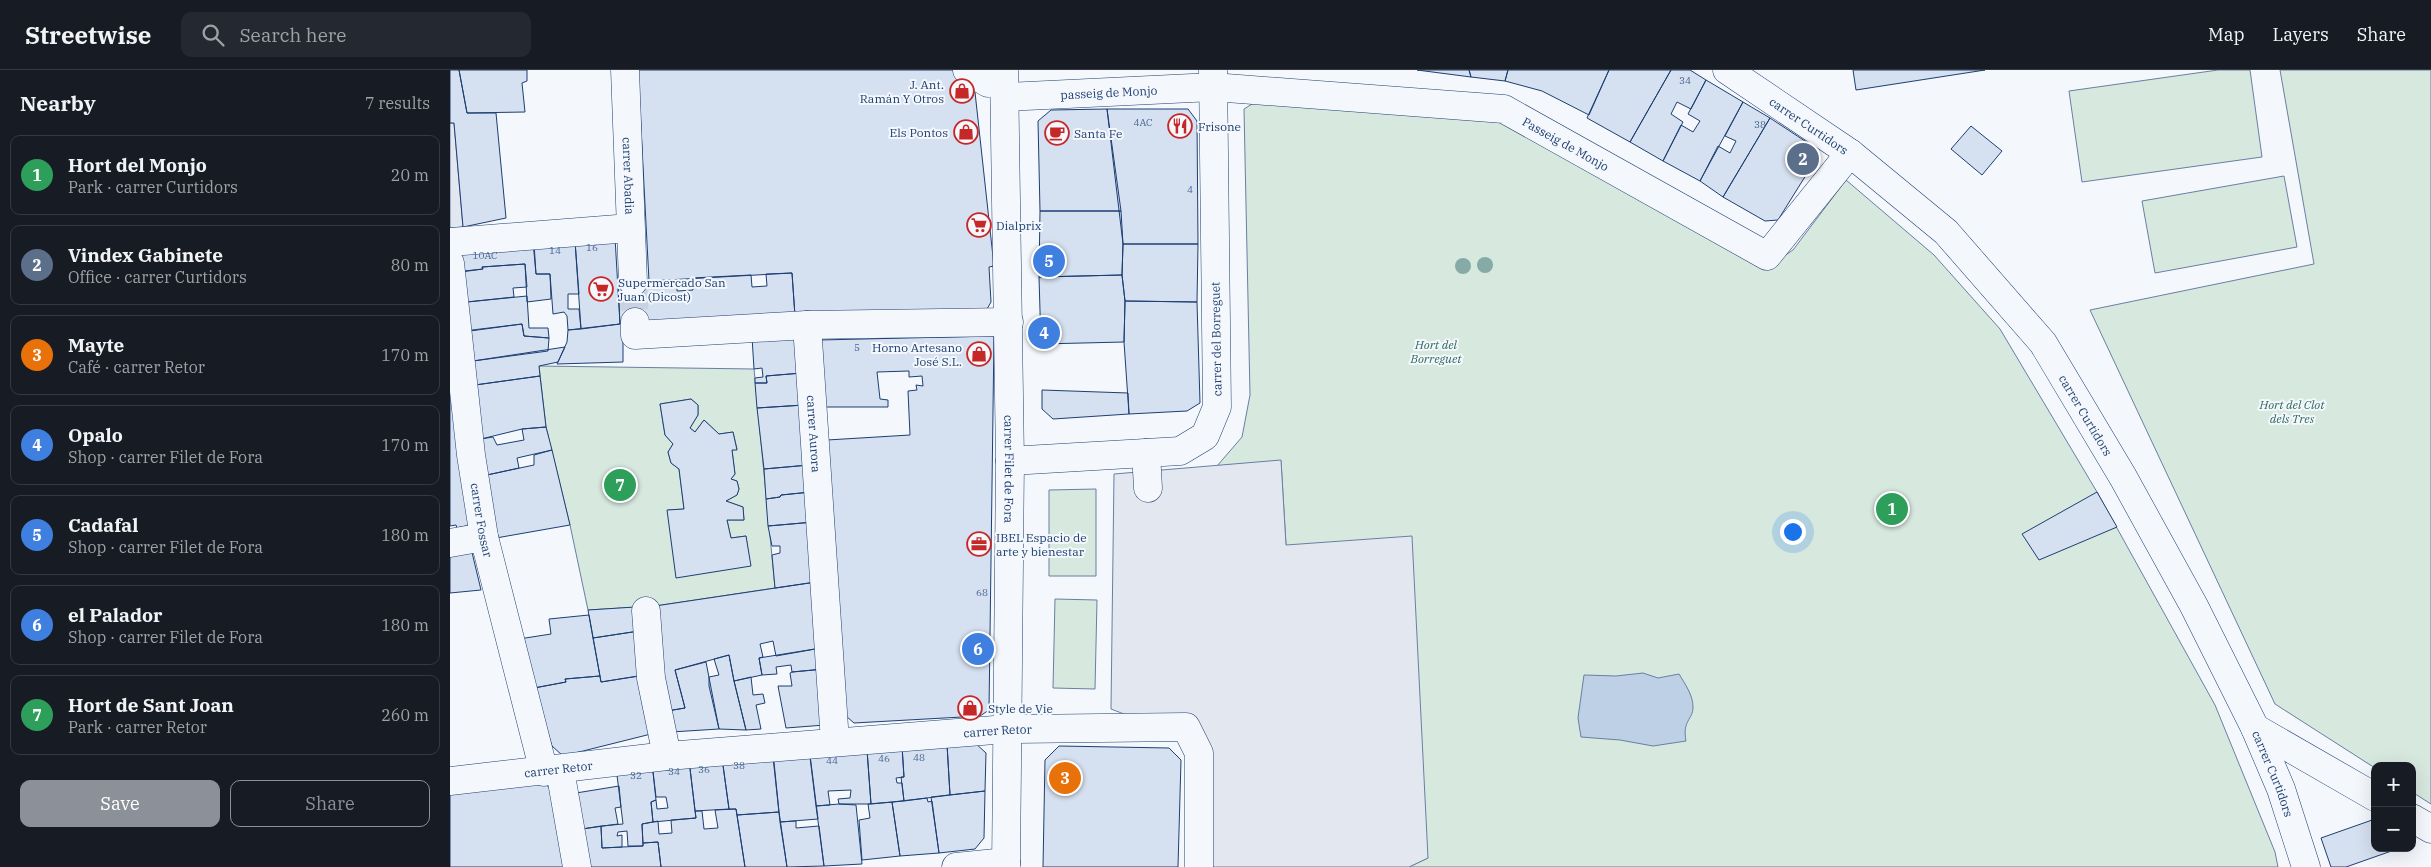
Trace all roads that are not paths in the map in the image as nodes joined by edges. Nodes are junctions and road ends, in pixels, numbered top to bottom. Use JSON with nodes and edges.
{"nodes":[{"id":1,"x":625,"y":70,"type":"edge"},
{"id":2,"x":967,"y":70,"type":"edge"},
{"id":3,"x":987,"y":70,"type":"edge"},
{"id":4,"x":1004,"y":70,"type":"edge"},
{"id":5,"x":1731,"y":71,"type":"edge"},
{"id":6,"x":1213,"y":79,"type":"edge"},
{"id":7,"x":1005,"y":97,"type":"junction"},
{"id":8,"x":1850,"y":153,"type":"junction"},
{"id":9,"x":630,"y":228,"type":"junction"},
{"id":10,"x":450,"y":242,"type":"edge"},
{"id":11,"x":450,"y":263,"type":"edge"},
{"id":12,"x":633,"y":282,"type":"tunnel mouth"},
{"id":13,"x":634,"y":322,"type":"tunnel mouth"},
{"id":14,"x":1009,"y":322,"type":"junction"},
{"id":15,"x":807,"y":325,"type":"junction"},
{"id":16,"x":1146,"y":453,"type":"junction"},
{"id":17,"x":1010,"y":461,"type":"junction"},
{"id":18,"x":1148,"y":488,"type":"dead end"},
{"id":19,"x":484,"y":537,"type":"junction"},
{"id":20,"x":450,"y":543,"type":"edge"},
{"id":21,"x":646,"y":611,"type":"dead end"},
{"id":22,"x":2255,"y":728,"type":"junction"},
{"id":23,"x":1007,"y":730,"type":"junction"},
{"id":24,"x":836,"y":742,"type":"junction"},
{"id":25,"x":667,"y":756,"type":"junction"},
{"id":26,"x":552,"y":771,"type":"junction"},
{"id":27,"x":450,"y":781,"type":"edge"},
{"id":28,"x":2371,"y":794,"type":"edge"},
{"id":29,"x":2416,"y":820,"type":"edge"},
{"id":30,"x":2431,"y":829,"type":"edge"},
{"id":31,"x":1006,"y":864,"type":"edge"},
{"id":32,"x":577,"y":867,"type":"edge"},
{"id":33,"x":956,"y":867,"type":"edge"},
{"id":34,"x":1199,"y":867,"type":"edge"},
{"id":35,"x":2306,"y":867,"type":"edge"}],
"edges":[{"from":1,"to":9,"type":"street","name":"carrer Abadia"},
{"from":2,"to":3,"type":"street"},
{"from":4,"to":7,"type":"street","name":"carrer Filet de Fora"},
{"from":5,"to":8,"type":"street","name":"carrer Curtidors"},
{"from":6,"to":7,"type":"street","name":"passeig de Monjo"},
{"from":6,"to":8,"type":"street","name":"Passeig de Monjo"},
{"from":6,"to":16,"type":"street","name":"carrer del Borreguet"},
{"from":7,"to":14,"type":"street","name":"carrer Filet de Fora"},
{"from":8,"to":22,"type":"street","name":"carrer Curtidors"},
{"from":9,"to":10,"type":"street"},
{"from":9,"to":12,"type":"street","name":"carrer Abadia"},
{"from":11,"to":19,"type":"street","name":"carrer Fossar"},
{"from":13,"to":15,"type":"street"},
{"from":14,"to":15,"type":"street"},
{"from":14,"to":17,"type":"street","name":"carrer Filet de Fora"},
{"from":15,"to":24,"type":"street","name":"carrer Aurora"},
{"from":16,"to":17,"type":"street","name":"carrer del Borreguet"},
{"from":16,"to":18,"type":"street"},
{"from":17,"to":23,"type":"street","name":"carrer Filet de Fora"},
{"from":19,"to":20,"type":"street"},
{"from":19,"to":26,"type":"street","name":"carrer Fossar"},
{"from":21,"to":25,"type":"street"},
{"from":22,"to":28,"type":"street"},
{"from":22,"to":35,"type":"street","name":"carrer Curtidors"},
{"from":23,"to":24,"type":"street","name":"carrer Retor"},
{"from":23,"to":31,"type":"street","name":"carrer Filet de Fora"},
{"from":23,"to":34,"type":"street","name":"carrer Retor"},
{"from":24,"to":25,"type":"street","name":"carrer Retor"},
{"from":25,"to":26,"type":"street","name":"carrer Retor"},
{"from":26,"to":27,"type":"street","name":"carrer Retor"},
{"from":26,"to":32,"type":"street","name":"carrer Fossar"},
{"from":29,"to":30,"type":"street"},
{"from":31,"to":33,"type":"street"}]}
